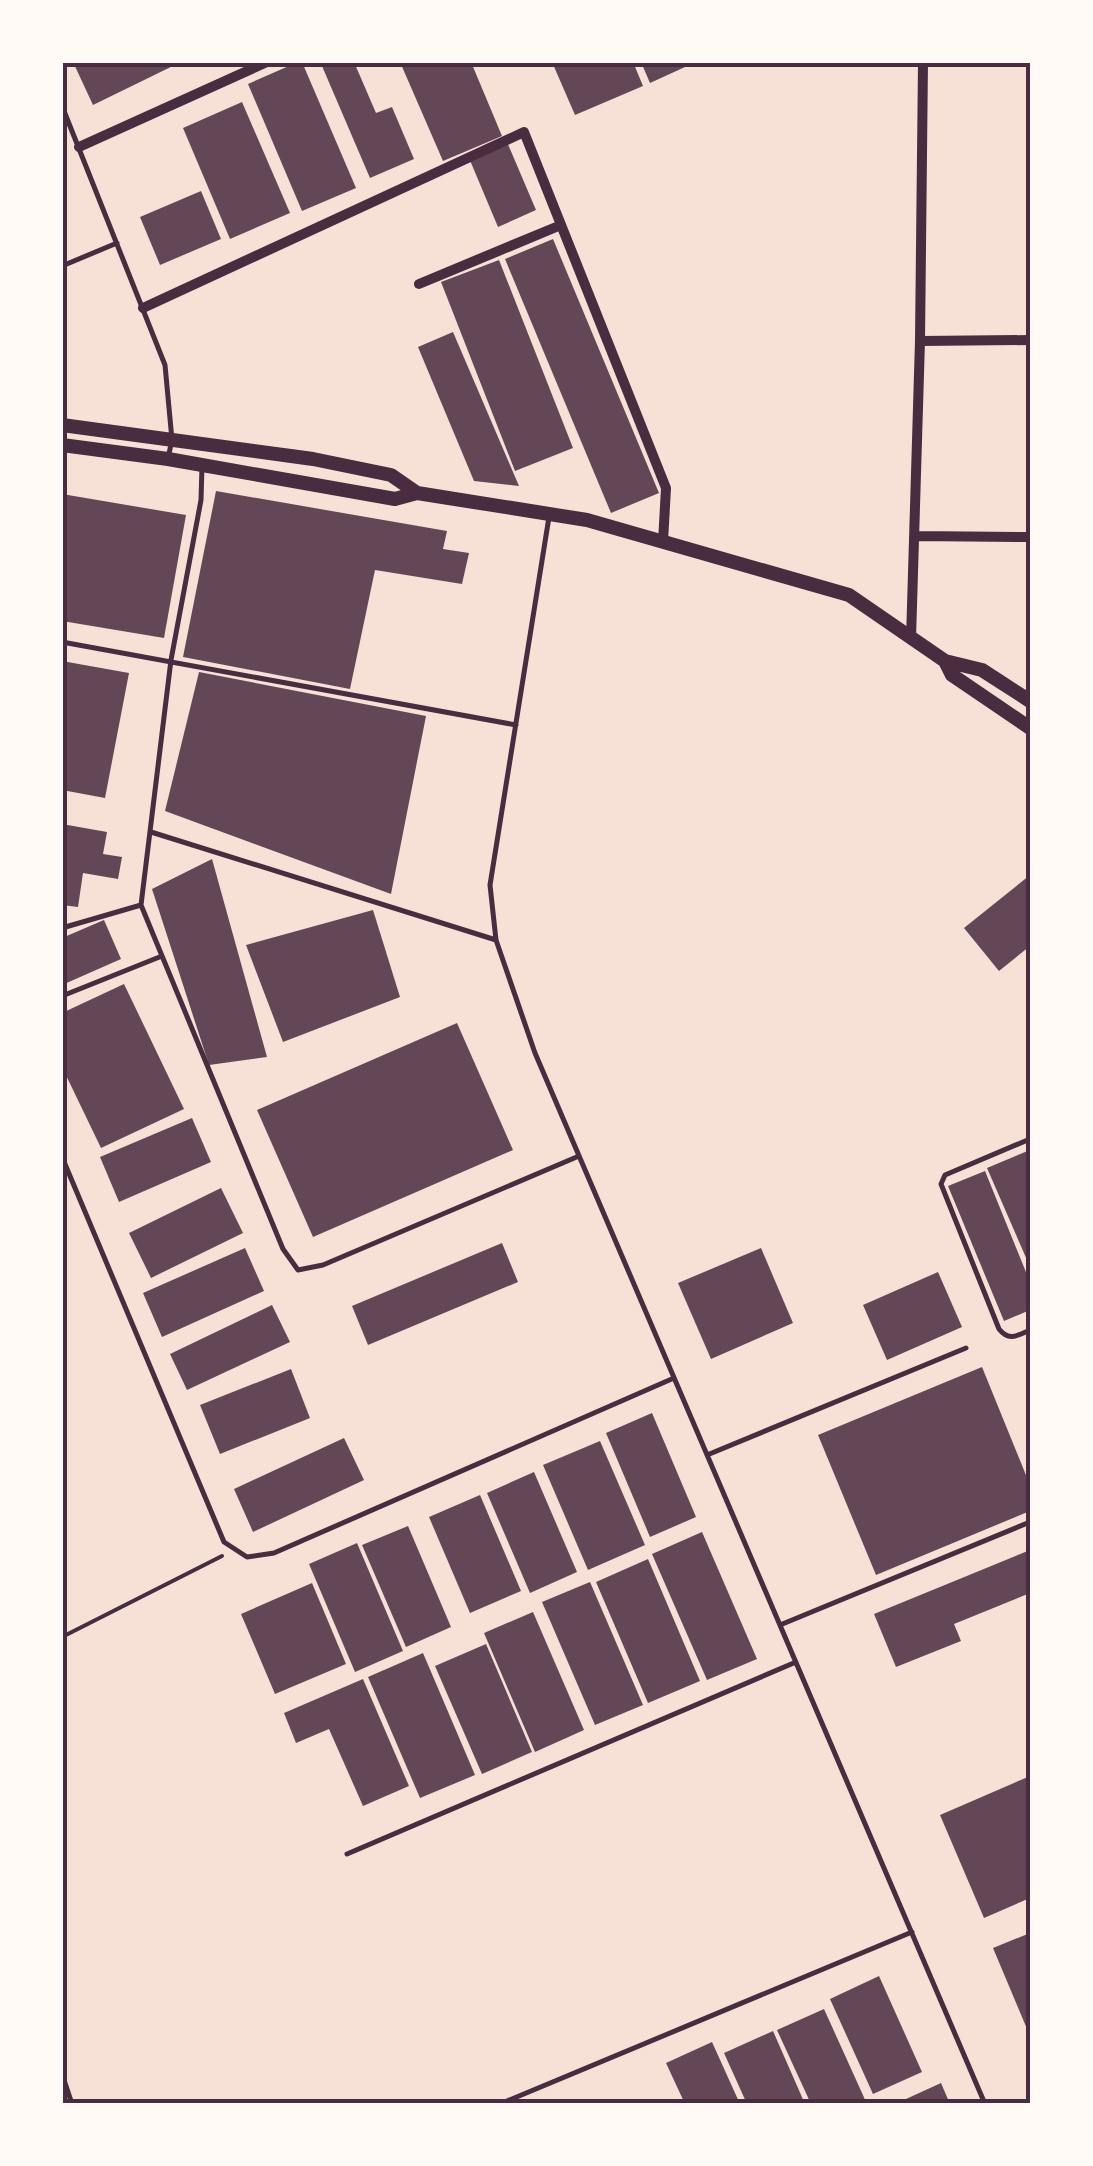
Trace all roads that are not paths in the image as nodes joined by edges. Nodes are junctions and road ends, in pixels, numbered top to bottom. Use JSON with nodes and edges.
{"nodes":[{"id":1,"x":267,"y":62,"type":"edge"},
{"id":2,"x":923,"y":62,"type":"edge"},
{"id":3,"x":62,"y":106,"type":"edge"},
{"id":4,"x":79,"y":147,"type":"junction"},
{"id":5,"x":561,"y":225,"type":"junction"},
{"id":6,"x":117,"y":243,"type":"junction"},
{"id":7,"x":62,"y":266,"type":"edge"},
{"id":8,"x":419,"y":284,"type":"dead end"},
{"id":9,"x":143,"y":308,"type":"junction"},
{"id":10,"x":1030,"y":340,"type":"edge"},
{"id":11,"x":920,"y":341,"type":"junction"},
{"id":12,"x":62,"y":424,"type":"edge"},
{"id":13,"x":172,"y":440,"type":"junction"},
{"id":14,"x":62,"y":445,"type":"edge"},
{"id":15,"x":168,"y":459,"type":"junction"},
{"id":16,"x":202,"y":466,"type":"junction"},
{"id":17,"x":417,"y":493,"type":"junction"},
{"id":18,"x":550,"y":514,"type":"junction"},
{"id":19,"x":915,"y":536,"type":"junction"},
{"id":20,"x":1030,"y":537,"type":"edge"},
{"id":21,"x":663,"y":542,"type":"junction"},
{"id":22,"x":912,"y":639,"type":"junction"},
{"id":23,"x":62,"y":642,"type":"edge"},
{"id":24,"x":172,"y":660,"type":"junction"},
{"id":25,"x":945,"y":661,"type":"junction"},
{"id":26,"x":1030,"y":701,"type":"edge"},
{"id":27,"x":516,"y":725,"type":"junction"},
{"id":28,"x":1030,"y":728,"type":"edge"},
{"id":29,"x":151,"y":832,"type":"junction"},
{"id":30,"x":140,"y":905,"type":"junction"},
{"id":31,"x":62,"y":928,"type":"edge"},
{"id":32,"x":496,"y":940,"type":"junction"},
{"id":33,"x":162,"y":956,"type":"junction"},
{"id":34,"x":62,"y":996,"type":"edge"},
{"id":35,"x":1030,"y":1138,"type":"edge"},
{"id":36,"x":579,"y":1156,"type":"junction"},
{"id":37,"x":62,"y":1157,"type":"edge"},
{"id":38,"x":1030,"y":1330,"type":"edge"},
{"id":39,"x":966,"y":1348,"type":"dead end"},
{"id":40,"x":674,"y":1378,"type":"junction"},
{"id":41,"x":707,"y":1455,"type":"junction"},
{"id":42,"x":1030,"y":1522,"type":"edge"},
{"id":43,"x":780,"y":1625,"type":"junction"},
{"id":44,"x":796,"y":1662,"type":"junction"},
{"id":45,"x":347,"y":1854,"type":"dead end"},
{"id":46,"x":912,"y":1932,"type":"junction"},
{"id":47,"x":62,"y":2074,"type":"edge"},
{"id":48,"x":72,"y":2104,"type":"edge"},
{"id":49,"x":500,"y":2104,"type":"edge"},
{"id":50,"x":985,"y":2104,"type":"edge"}],
"edges":[{"from":1,"to":4,"type":"street"},
{"from":2,"to":11,"type":"street"},
{"from":3,"to":4,"type":"lane"},
{"from":4,"to":6,"type":"lane"},
{"from":5,"to":8,"type":"street"},
{"from":5,"to":9,"type":"street"},
{"from":5,"to":21,"type":"street"},
{"from":6,"to":7,"type":"lane"},
{"from":6,"to":9,"type":"lane"},
{"from":9,"to":13,"type":"lane"},
{"from":10,"to":11,"type":"street"},
{"from":11,"to":19,"type":"street"},
{"from":12,"to":13,"type":"street"},
{"from":13,"to":15,"type":"lane"},
{"from":13,"to":17,"type":"street"},
{"from":14,"to":15,"type":"street"},
{"from":15,"to":16,"type":"street"},
{"from":16,"to":17,"type":"street"},
{"from":16,"to":24,"type":"lane"},
{"from":17,"to":18,"type":"street"},
{"from":18,"to":21,"type":"street"},
{"from":18,"to":27,"type":"lane"},
{"from":19,"to":20,"type":"street"},
{"from":19,"to":22,"type":"street"},
{"from":21,"to":22,"type":"street"},
{"from":22,"to":25,"type":"street"},
{"from":23,"to":24,"type":"lane"},
{"from":24,"to":27,"type":"lane"},
{"from":24,"to":29,"type":"lane"},
{"from":25,"to":26,"type":"street"},
{"from":25,"to":28,"type":"street"},
{"from":27,"to":32,"type":"lane"},
{"from":29,"to":30,"type":"lane"},
{"from":29,"to":32,"type":"lane"},
{"from":30,"to":31,"type":"lane"},
{"from":30,"to":33,"type":"lane"},
{"from":32,"to":36,"type":"lane"},
{"from":33,"to":34,"type":"lane"},
{"from":33,"to":36,"type":"lane"},
{"from":35,"to":38,"type":"lane"},
{"from":36,"to":40,"type":"lane"},
{"from":37,"to":40,"type":"lane"},
{"from":39,"to":41,"type":"lane"},
{"from":40,"to":41,"type":"lane"},
{"from":41,"to":43,"type":"lane"},
{"from":42,"to":43,"type":"lane"},
{"from":43,"to":44,"type":"lane"},
{"from":44,"to":45,"type":"lane"},
{"from":44,"to":46,"type":"lane"},
{"from":46,"to":49,"type":"lane"},
{"from":46,"to":50,"type":"lane"},
{"from":47,"to":48,"type":"lane"}]}
